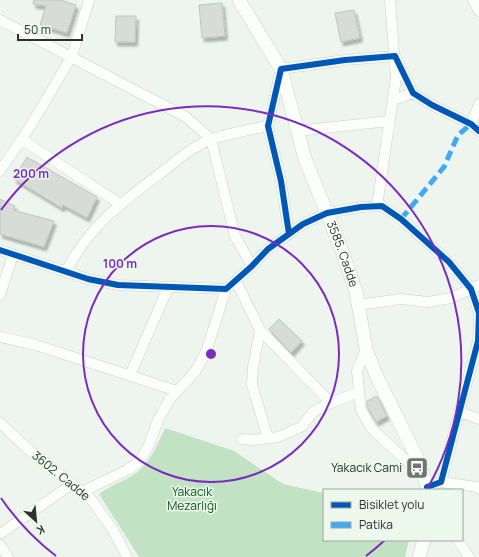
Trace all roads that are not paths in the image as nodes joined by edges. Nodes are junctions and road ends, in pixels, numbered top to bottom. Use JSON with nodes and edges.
{"nodes":[{"id":1,"x":89,"y":0,"type":"edge"},
{"id":2,"x":239,"y":0,"type":"edge"},
{"id":3,"x":390,"y":0,"type":"edge"},
{"id":4,"x":473,"y":0,"type":"edge"},
{"id":5,"x":479,"y":11,"type":"edge"},
{"id":6,"x":0,"y":20,"type":"edge"},
{"id":7,"x":72,"y":56,"type":"junction"},
{"id":8,"x":395,"y":56,"type":"junction"},
{"id":9,"x":281,"y":69,"type":"junction"},
{"id":10,"x":413,"y":92,"type":"junction"},
{"id":11,"x":393,"y":100,"type":"junction"},
{"id":12,"x":479,"y":104,"type":"edge"},
{"id":13,"x":389,"y":121,"type":"junction"},
{"id":14,"x":268,"y":126,"type":"junction"},
{"id":15,"x":475,"y":128,"type":"edge"},
{"id":16,"x":297,"y":131,"type":"junction"},
{"id":17,"x":21,"y":139,"type":"junction"},
{"id":18,"x":211,"y":139,"type":"junction"},
{"id":19,"x":0,"y":171,"type":"edge"},
{"id":20,"x":120,"y":204,"type":"junction"},
{"id":21,"x":377,"y":206,"type":"junction"},
{"id":22,"x":327,"y":213,"type":"junction"},
{"id":23,"x":289,"y":234,"type":"junction"},
{"id":24,"x":0,"y":250,"type":"edge"},
{"id":25,"x":13,"y":255,"type":"junction"},
{"id":26,"x":252,"y":266,"type":"junction"},
{"id":27,"x":66,"y":272,"type":"junction"},
{"id":28,"x":236,"y":281,"type":"junction"},
{"id":29,"x":475,"y":287,"type":"edge"},
{"id":30,"x":168,"y":288,"type":"junction"},
{"id":31,"x":226,"y":289,"type":"junction"},
{"id":32,"x":0,"y":295,"type":"edge"},
{"id":33,"x":358,"y":305,"type":"junction"},
{"id":34,"x":260,"y":330,"type":"junction"},
{"id":35,"x":0,"y":337,"type":"edge"},
{"id":36,"x":366,"y":349,"type":"junction"},
{"id":37,"x":475,"y":374,"type":"edge"},
{"id":38,"x":130,"y":375,"type":"junction"},
{"id":39,"x":177,"y":391,"type":"junction"},
{"id":40,"x":358,"y":392,"type":"junction"},
{"id":41,"x":331,"y":403,"type":"junction"},
{"id":42,"x":460,"y":412,"type":"junction"},
{"id":43,"x":479,"y":419,"type":"edge"},
{"id":44,"x":0,"y":423,"type":"edge"},
{"id":45,"x":268,"y":438,"type":"junction"},
{"id":46,"x":242,"y":439,"type":"dead end"},
{"id":47,"x":441,"y":482,"type":"junction"},
{"id":48,"x":72,"y":484,"type":"junction"},
{"id":49,"x":426,"y":485,"type":"edge"},
{"id":50,"x":479,"y":489,"type":"edge"},
{"id":51,"x":82,"y":492,"type":"junction"},
{"id":52,"x":0,"y":534,"type":"edge"},
{"id":53,"x":424,"y":541,"type":"edge"},
{"id":54,"x":459,"y":541,"type":"edge"},
{"id":55,"x":0,"y":545,"type":"edge"},
{"id":56,"x":8,"y":557,"type":"edge"},
{"id":57,"x":127,"y":557,"type":"edge"},
{"id":58,"x":419,"y":557,"type":"edge"},
{"id":59,"x":470,"y":557,"type":"edge"}],
"edges":[{"from":1,"to":7,"type":"street"},
{"from":2,"to":9,"type":"main road","name":"3585. Cadde"},
{"from":3,"to":8,"type":"street"},
{"from":4,"to":5,"type":"street"},
{"from":6,"to":7,"type":"street"},
{"from":7,"to":17,"type":"street"},
{"from":7,"to":18,"type":"street"},
{"from":8,"to":9,"type":"street"},
{"from":8,"to":10,"type":"street"},
{"from":8,"to":11,"type":"street"},
{"from":9,"to":14,"type":"street"},
{"from":9,"to":16,"type":"main road","name":"3585. Cadde"},
{"from":10,"to":11,"type":"street"},
{"from":10,"to":15,"type":"street"},
{"from":11,"to":13,"type":"street"},
{"from":12,"to":15,"type":"street"},
{"from":13,"to":16,"type":"street"},
{"from":13,"to":21,"type":"street"},
{"from":14,"to":18,"type":"street"},
{"from":14,"to":23,"type":"street"},
{"from":16,"to":22,"type":"main road","name":"3585. Cadde"},
{"from":17,"to":19,"type":"street"},
{"from":17,"to":20,"type":"street"},
{"from":18,"to":20,"type":"street"},
{"from":18,"to":26,"type":"street"},
{"from":20,"to":27,"type":"street"},
{"from":21,"to":22,"type":"street"},
{"from":21,"to":29,"type":"street"},
{"from":22,"to":23,"type":"street"},
{"from":22,"to":33,"type":"main road","name":"3585. Cadde"},
{"from":23,"to":26,"type":"street"},
{"from":24,"to":25,"type":"street"},
{"from":25,"to":27,"type":"street"},
{"from":25,"to":32,"type":"street"},
{"from":26,"to":28,"type":"street"},
{"from":27,"to":30,"type":"street"},
{"from":28,"to":31,"type":"street"},
{"from":28,"to":34,"type":"street"},
{"from":29,"to":33,"type":"street"},
{"from":29,"to":37,"type":"street"},
{"from":30,"to":31,"type":"street"},
{"from":30,"to":38,"type":"street"},
{"from":31,"to":39,"type":"street"},
{"from":33,"to":36,"type":"main road","name":"3585. Cadde"},
{"from":34,"to":41,"type":"street"},
{"from":34,"to":45,"type":"street"},
{"from":35,"to":38,"type":"street"},
{"from":36,"to":40,"type":"street"},
{"from":36,"to":49,"type":"main road","name":"3585. Cadde"},
{"from":37,"to":42,"type":"street"},
{"from":38,"to":39,"type":"street"},
{"from":39,"to":51,"type":"street"},
{"from":40,"to":41,"type":"street"},
{"from":40,"to":49,"type":"street"},
{"from":41,"to":45,"type":"street"},
{"from":42,"to":43,"type":"street"},
{"from":42,"to":47,"type":"street"},
{"from":44,"to":48,"type":"street","name":"3602. Cadde"},
{"from":45,"to":46,"type":"street"},
{"from":47,"to":49,"type":"street"},
{"from":47,"to":50,"type":"street"},
{"from":48,"to":51,"type":"street","name":"3602. Cadde"},
{"from":48,"to":52,"type":"street"},
{"from":51,"to":57,"type":"street","name":"3602. Cadde"},
{"from":53,"to":58,"type":"main road"},
{"from":54,"to":59,"type":"street"},
{"from":55,"to":56,"type":"street"}]}
